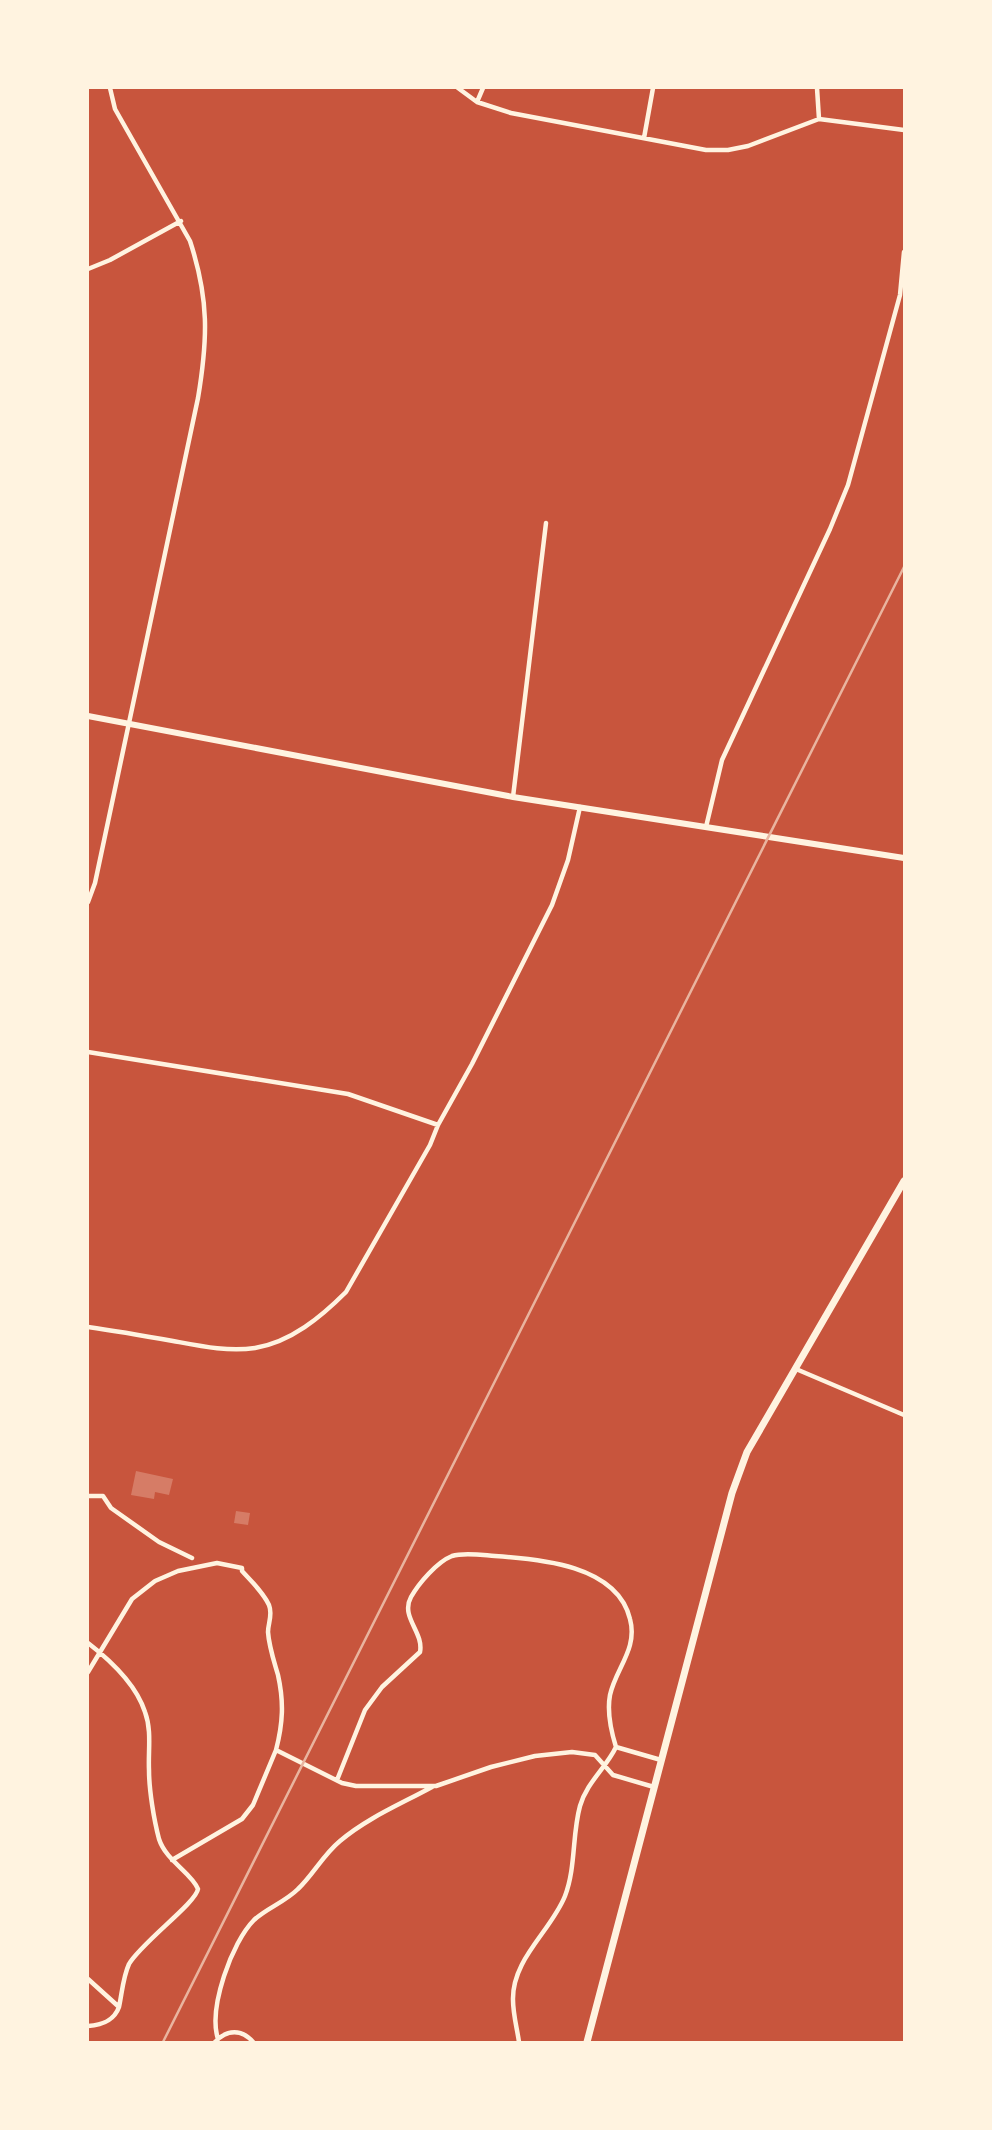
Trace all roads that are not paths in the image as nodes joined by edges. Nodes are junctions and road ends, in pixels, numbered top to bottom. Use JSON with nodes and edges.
{"nodes":[{"id":1,"x":110,"y":88,"type":"edge"},
{"id":2,"x":458,"y":88,"type":"edge"},
{"id":3,"x":483,"y":88,"type":"edge"},
{"id":4,"x":653,"y":88,"type":"edge"},
{"id":5,"x":817,"y":88,"type":"edge"},
{"id":6,"x":477,"y":102,"type":"junction"},
{"id":7,"x":819,"y":119,"type":"junction"},
{"id":8,"x":905,"y":130,"type":"edge"},
{"id":9,"x":644,"y":138,"type":"junction"},
{"id":10,"x":181,"y":221,"type":"junction"},
{"id":11,"x":905,"y":252,"type":"edge"},
{"id":12,"x":88,"y":269,"type":"edge"},
{"id":13,"x":546,"y":523,"type":"dead end"},
{"id":14,"x":88,"y":716,"type":"edge"},
{"id":15,"x":129,"y":725,"type":"junction"},
{"id":16,"x":513,"y":796,"type":"junction"},
{"id":17,"x":580,"y":807,"type":"junction"},
{"id":18,"x":706,"y":827,"type":"junction"},
{"id":19,"x":905,"y":858,"type":"edge"},
{"id":20,"x":88,"y":902,"type":"edge"},
{"id":21,"x":88,"y":1052,"type":"edge"},
{"id":22,"x":438,"y":1125,"type":"junction"},
{"id":23,"x":905,"y":1181,"type":"edge"},
{"id":24,"x":88,"y":1326,"type":"edge"},
{"id":25,"x":795,"y":1368,"type":"junction"},
{"id":26,"x":905,"y":1415,"type":"edge"},
{"id":27,"x":88,"y":1496,"type":"edge"},
{"id":28,"x":192,"y":1558,"type":"dead end"},
{"id":29,"x":88,"y":1643,"type":"edge"},
{"id":30,"x":101,"y":1652,"type":"junction"},
{"id":31,"x":88,"y":1672,"type":"edge"},
{"id":32,"x":616,"y":1747,"type":"junction"},
{"id":33,"x":276,"y":1750,"type":"junction"},
{"id":34,"x":661,"y":1760,"type":"junction"},
{"id":35,"x":604,"y":1765,"type":"junction"},
{"id":36,"x":337,"y":1780,"type":"junction"},
{"id":37,"x":436,"y":1786,"type":"junction"},
{"id":38,"x":654,"y":1787,"type":"junction"},
{"id":39,"x":172,"y":1860,"type":"junction"},
{"id":40,"x":88,"y":1979,"type":"edge"},
{"id":41,"x":119,"y":2007,"type":"junction"},
{"id":42,"x":88,"y":2026,"type":"edge"},
{"id":43,"x":217,"y":2041,"type":"edge"},
{"id":44,"x":253,"y":2042,"type":"edge"},
{"id":45,"x":519,"y":2042,"type":"edge"},
{"id":46,"x":587,"y":2042,"type":"edge"}],
"edges":[{"from":1,"to":10,"type":"street"},
{"from":2,"to":6,"type":"street"},
{"from":3,"to":6,"type":"street"},
{"from":4,"to":9,"type":"street"},
{"from":5,"to":7,"type":"street"},
{"from":6,"to":9,"type":"street"},
{"from":7,"to":8,"type":"street"},
{"from":7,"to":9,"type":"street"},
{"from":10,"to":12,"type":"street"},
{"from":10,"to":15,"type":"street"},
{"from":11,"to":18,"type":"street"},
{"from":13,"to":16,"type":"street"},
{"from":14,"to":15,"type":"main road"},
{"from":15,"to":16,"type":"main road"},
{"from":15,"to":20,"type":"street"},
{"from":16,"to":17,"type":"main road"},
{"from":17,"to":18,"type":"main road"},
{"from":17,"to":22,"type":"street"},
{"from":18,"to":19,"type":"main road"},
{"from":21,"to":22,"type":"street"},
{"from":22,"to":24,"type":"street"},
{"from":23,"to":25,"type":"main road"},
{"from":25,"to":26,"type":"street"},
{"from":25,"to":34,"type":"main road"},
{"from":27,"to":28,"type":"street"},
{"from":29,"to":30,"type":"street"},
{"from":30,"to":31,"type":"street"},
{"from":30,"to":33,"type":"street"},
{"from":30,"to":39,"type":"street"},
{"from":32,"to":34,"type":"street"},
{"from":32,"to":35,"type":"street"},
{"from":32,"to":36,"type":"street"},
{"from":33,"to":36,"type":"street"},
{"from":33,"to":39,"type":"street"},
{"from":34,"to":38,"type":"main road"},
{"from":35,"to":37,"type":"street"},
{"from":35,"to":38,"type":"street"},
{"from":35,"to":45,"type":"street"},
{"from":36,"to":37,"type":"street"},
{"from":37,"to":43,"type":"street"},
{"from":38,"to":46,"type":"main road"},
{"from":39,"to":41,"type":"street"},
{"from":40,"to":41,"type":"street"},
{"from":41,"to":42,"type":"street"},
{"from":43,"to":44,"type":"street"}]}
